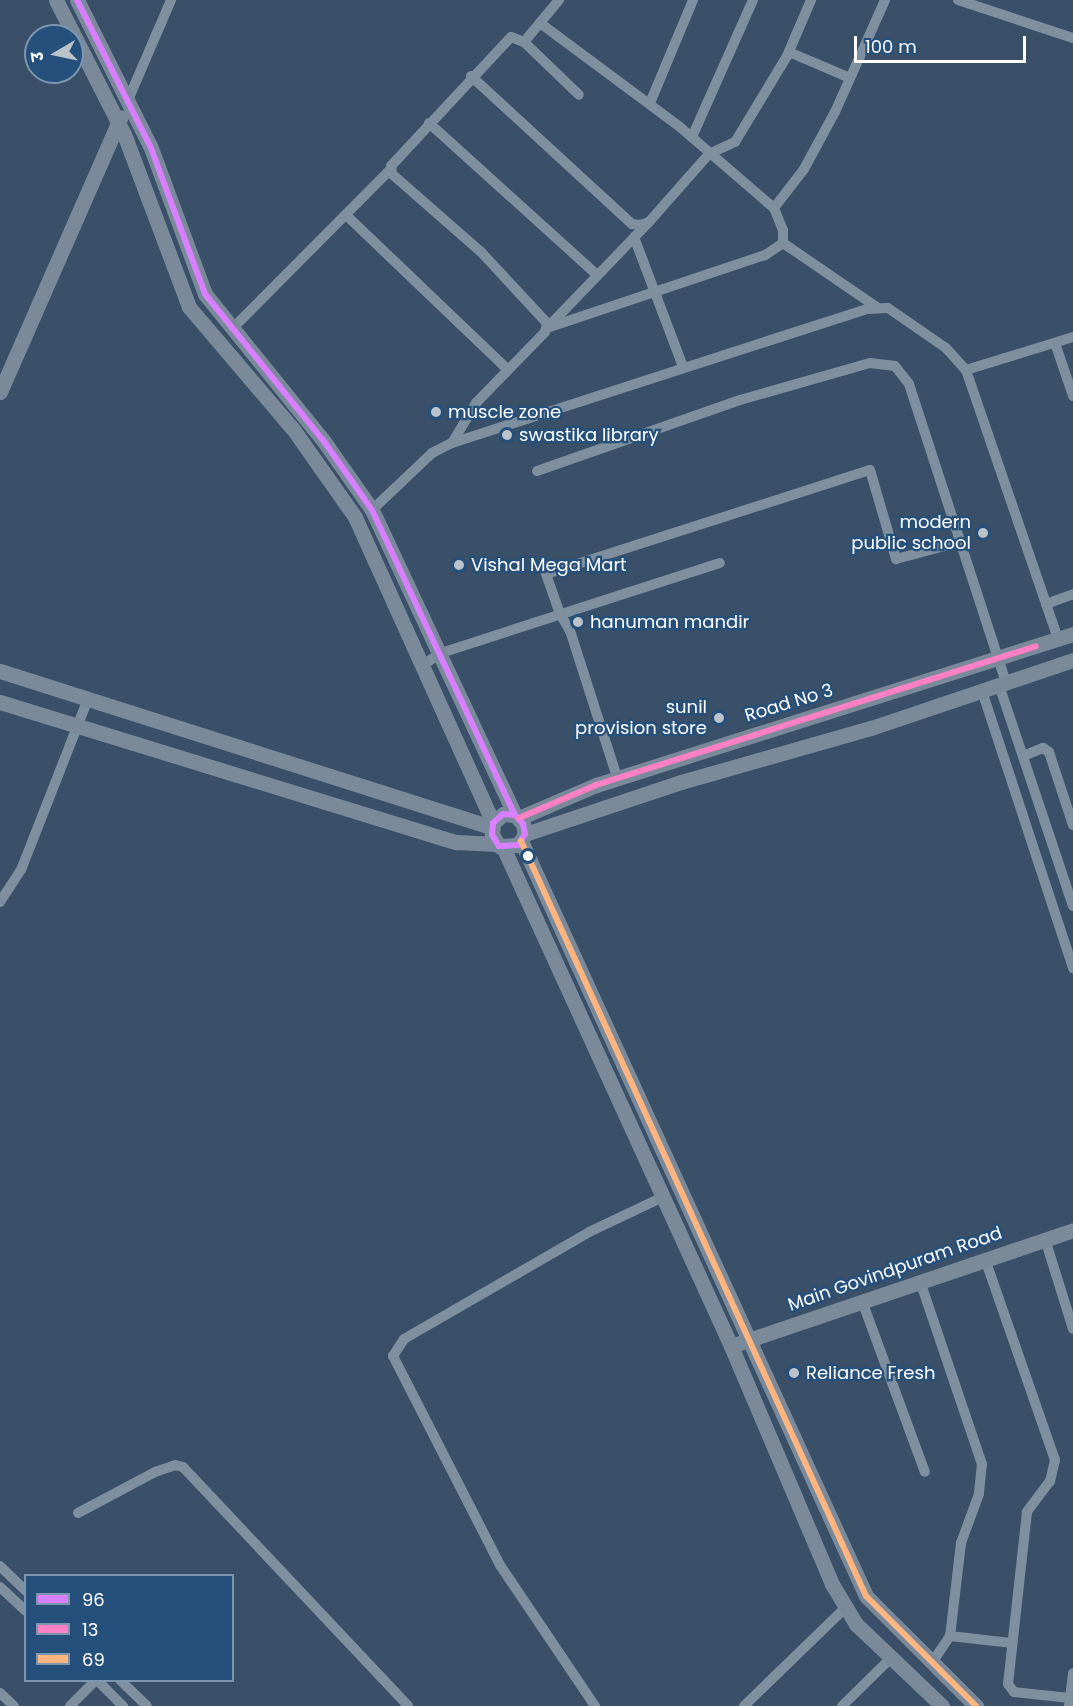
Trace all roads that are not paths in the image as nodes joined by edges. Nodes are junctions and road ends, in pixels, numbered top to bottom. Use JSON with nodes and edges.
{"nodes":[{"id":1,"x":56,"y":0,"type":"edge"},
{"id":2,"x":77,"y":0,"type":"edge"},
{"id":3,"x":171,"y":0,"type":"edge"},
{"id":4,"x":560,"y":0,"type":"edge"},
{"id":5,"x":693,"y":0,"type":"edge"},
{"id":6,"x":753,"y":0,"type":"edge"},
{"id":7,"x":810,"y":0,"type":"edge"},
{"id":8,"x":885,"y":0,"type":"edge"},
{"id":9,"x":958,"y":0,"type":"edge"},
{"id":10,"x":540,"y":23,"type":"junction"},
{"id":11,"x":1072,"y":35,"type":"edge"},
{"id":12,"x":524,"y":42,"type":"junction"},
{"id":13,"x":789,"y":52,"type":"junction"},
{"id":14,"x":471,"y":76,"type":"junction"},
{"id":15,"x":850,"y":78,"type":"junction"},
{"id":16,"x":579,"y":95,"type":"dead end"},
{"id":17,"x":128,"y":100,"type":"junction"},
{"id":18,"x":650,"y":103,"type":"junction"},
{"id":19,"x":119,"y":122,"type":"junction"},
{"id":20,"x":429,"y":123,"type":"junction"},
{"id":21,"x":692,"y":137,"type":"junction"},
{"id":22,"x":709,"y":154,"type":"junction"},
{"id":23,"x":390,"y":170,"type":"junction"},
{"id":24,"x":774,"y":208,"type":"junction"},
{"id":25,"x":346,"y":216,"type":"junction"},
{"id":26,"x":649,"y":222,"type":"junction"},
{"id":27,"x":634,"y":237,"type":"junction"},
{"id":28,"x":783,"y":243,"type":"junction"},
{"id":29,"x":595,"y":273,"type":"dead end"},
{"id":30,"x":657,"y":290,"type":"junction"},
{"id":31,"x":878,"y":308,"type":"junction"},
{"id":32,"x":233,"y":328,"type":"junction"},
{"id":33,"x":547,"y":328,"type":"junction"},
{"id":34,"x":1073,"y":337,"type":"edge"},
{"id":35,"x":1055,"y":343,"type":"junction"},
{"id":36,"x":683,"y":367,"type":"junction"},
{"id":37,"x":507,"y":369,"type":"junction"},
{"id":38,"x":966,"y":370,"type":"junction"},
{"id":39,"x":0,"y":392,"type":"edge"},
{"id":40,"x":1073,"y":396,"type":"edge"},
{"id":41,"x":452,"y":443,"type":"junction"},
{"id":42,"x":537,"y":471,"type":"dead end"},
{"id":43,"x":372,"y":510,"type":"junction"},
{"id":44,"x":960,"y":542,"type":"junction"},
{"id":45,"x":720,"y":563,"type":"dead end"},
{"id":46,"x":1073,"y":594,"type":"edge"},
{"id":47,"x":1046,"y":604,"type":"junction"},
{"id":48,"x":560,"y":614,"type":"junction"},
{"id":49,"x":1066,"y":637,"type":"edge"},
{"id":50,"x":441,"y":653,"type":"junction"},
{"id":51,"x":997,"y":658,"type":"junction"},
{"id":52,"x":1073,"y":660,"type":"edge"},
{"id":53,"x":423,"y":665,"type":"junction"},
{"id":54,"x":0,"y":671,"type":"edge"},
{"id":55,"x":1002,"y":684,"type":"junction"},
{"id":56,"x":982,"y":691,"type":"junction"},
{"id":57,"x":88,"y":699,"type":"junction"},
{"id":58,"x":0,"y":702,"type":"edge"},
{"id":59,"x":79,"y":726,"type":"junction"},
{"id":60,"x":1023,"y":756,"type":"junction"},
{"id":61,"x":617,"y":777,"type":"junction"},
{"id":62,"x":517,"y":816,"type":"junction"},
{"id":63,"x":492,"y":825,"type":"junction"},
{"id":64,"x":1073,"y":825,"type":"edge"},
{"id":65,"x":523,"y":838,"type":"junction"},
{"id":66,"x":500,"y":846,"type":"junction"},
{"id":67,"x":0,"y":902,"type":"edge"},
{"id":68,"x":1073,"y":906,"type":"edge"},
{"id":69,"x":1073,"y":968,"type":"edge"},
{"id":70,"x":661,"y":1198,"type":"junction"},
{"id":71,"x":1073,"y":1230,"type":"edge"},
{"id":72,"x":1045,"y":1239,"type":"junction"},
{"id":73,"x":985,"y":1259,"type":"junction"},
{"id":74,"x":920,"y":1281,"type":"junction"},
{"id":75,"x":862,"y":1301,"type":"junction"},
{"id":76,"x":1073,"y":1329,"type":"edge"},
{"id":77,"x":751,"y":1339,"type":"junction"},
{"id":78,"x":731,"y":1346,"type":"junction"},
{"id":79,"x":925,"y":1473,"type":"dead end"},
{"id":80,"x":78,"y":1513,"type":"dead end"},
{"id":81,"x":0,"y":1566,"type":"edge"},
{"id":82,"x":0,"y":1587,"type":"edge"},
{"id":83,"x":24,"y":1589,"type":"edge"},
{"id":84,"x":845,"y":1608,"type":"junction"},
{"id":85,"x":24,"y":1609,"type":"edge"},
{"id":86,"x":950,"y":1636,"type":"junction"},
{"id":87,"x":1011,"y":1643,"type":"junction"},
{"id":88,"x":891,"y":1658,"type":"junction"},
{"id":89,"x":932,"y":1663,"type":"junction"},
{"id":90,"x":1073,"y":1673,"type":"edge"},
{"id":91,"x":94,"y":1682,"type":"edge"},
{"id":92,"x":98,"y":1682,"type":"edge"},
{"id":93,"x":122,"y":1682,"type":"edge"},
{"id":94,"x":0,"y":1693,"type":"edge"},
{"id":95,"x":1070,"y":1702,"type":"edge"},
{"id":96,"x":748,"y":1705,"type":"edge"},
{"id":97,"x":14,"y":1706,"type":"edge"},
{"id":98,"x":70,"y":1706,"type":"edge"},
{"id":99,"x":123,"y":1706,"type":"edge"},
{"id":100,"x":147,"y":1706,"type":"edge"},
{"id":101,"x":408,"y":1706,"type":"edge"},
{"id":102,"x":595,"y":1706,"type":"edge"},
{"id":103,"x":842,"y":1706,"type":"edge"},
{"id":104,"x":942,"y":1706,"type":"edge"},
{"id":105,"x":976,"y":1706,"type":"edge"}],
"edges":[{"from":1,"to":19,"type":"street"},
{"from":2,"to":17,"type":"street"},
{"from":3,"to":17,"type":"street"},
{"from":4,"to":10,"type":"street"},
{"from":5,"to":18,"type":"street"},
{"from":6,"to":21,"type":"street"},
{"from":7,"to":13,"type":"street"},
{"from":8,"to":15,"type":"street"},
{"from":9,"to":11,"type":"street"},
{"from":10,"to":12,"type":"street"},
{"from":10,"to":18,"type":"street"},
{"from":12,"to":14,"type":"street"},
{"from":12,"to":16,"type":"street"},
{"from":13,"to":15,"type":"street"},
{"from":13,"to":22,"type":"street"},
{"from":14,"to":20,"type":"street"},
{"from":14,"to":26,"type":"street"},
{"from":15,"to":24,"type":"street"},
{"from":17,"to":19,"type":"street"},
{"from":17,"to":32,"type":"street"},
{"from":18,"to":21,"type":"street"},
{"from":19,"to":39,"type":"street"},
{"from":19,"to":53,"type":"street"},
{"from":20,"to":23,"type":"street"},
{"from":20,"to":29,"type":"street"},
{"from":21,"to":22,"type":"street"},
{"from":22,"to":24,"type":"street"},
{"from":22,"to":26,"type":"street"},
{"from":23,"to":25,"type":"street"},
{"from":23,"to":33,"type":"street"},
{"from":24,"to":28,"type":"street"},
{"from":25,"to":32,"type":"street"},
{"from":25,"to":37,"type":"street"},
{"from":26,"to":27,"type":"street"},
{"from":27,"to":30,"type":"street"},
{"from":27,"to":33,"type":"street"},
{"from":28,"to":30,"type":"street"},
{"from":28,"to":31,"type":"street"},
{"from":30,"to":33,"type":"street"},
{"from":30,"to":36,"type":"street"},
{"from":31,"to":36,"type":"street"},
{"from":31,"to":38,"type":"street"},
{"from":32,"to":43,"type":"street"},
{"from":33,"to":37,"type":"street"},
{"from":34,"to":35,"type":"street"},
{"from":35,"to":38,"type":"street"},
{"from":35,"to":40,"type":"street"},
{"from":36,"to":41,"type":"street"},
{"from":37,"to":41,"type":"street"},
{"from":38,"to":47,"type":"street"},
{"from":41,"to":43,"type":"street"},
{"from":42,"to":44,"type":"street"},
{"from":43,"to":50,"type":"street"},
{"from":44,"to":48,"type":"street"},
{"from":44,"to":51,"type":"street"},
{"from":45,"to":48,"type":"street"},
{"from":46,"to":47,"type":"street"},
{"from":47,"to":49,"type":"street"},
{"from":48,"to":50,"type":"street"},
{"from":48,"to":61,"type":"street"},
{"from":49,"to":51,"type":"street","name":"Road No 3"},
{"from":50,"to":53,"type":"street"},
{"from":50,"to":62,"type":"street"},
{"from":51,"to":55,"type":"street"},
{"from":51,"to":61,"type":"street","name":"Road No 3"},
{"from":52,"to":55,"type":"street"},
{"from":53,"to":63,"type":"street"},
{"from":54,"to":57,"type":"street"},
{"from":55,"to":56,"type":"street"},
{"from":55,"to":60,"type":"street"},
{"from":56,"to":65,"type":"street"},
{"from":56,"to":69,"type":"street"},
{"from":57,"to":59,"type":"street"},
{"from":57,"to":63,"type":"street"},
{"from":58,"to":59,"type":"street"},
{"from":59,"to":66,"type":"street"},
{"from":59,"to":67,"type":"street"},
{"from":60,"to":64,"type":"street"},
{"from":60,"to":68,"type":"street"},
{"from":61,"to":62,"type":"street","name":"Road No 3"},
{"from":62,"to":63,"type":"street"},
{"from":62,"to":65,"type":"street"},
{"from":63,"to":66,"type":"street"},
{"from":65,"to":66,"type":"street"},
{"from":65,"to":77,"type":"street"},
{"from":66,"to":70,"type":"street"},
{"from":70,"to":78,"type":"street"},
{"from":70,"to":102,"type":"street"},
{"from":71,"to":72,"type":"street","name":"Main Govindpuram Road"},
{"from":72,"to":73,"type":"street","name":"Main Govindpuram Road"},
{"from":72,"to":76,"type":"street"},
{"from":73,"to":74,"type":"street","name":"Main Govindpuram Road"},
{"from":73,"to":87,"type":"street"},
{"from":74,"to":75,"type":"street","name":"Main Govindpuram Road"},
{"from":74,"to":86,"type":"street"},
{"from":75,"to":77,"type":"street","name":"Main Govindpuram Road"},
{"from":75,"to":79,"type":"street"},
{"from":77,"to":78,"type":"street","name":"Main Govindpuram Road"},
{"from":77,"to":89,"type":"street"},
{"from":78,"to":84,"type":"street"},
{"from":80,"to":101,"type":"street"},
{"from":81,"to":83,"type":"street"},
{"from":82,"to":85,"type":"street"},
{"from":84,"to":88,"type":"street"},
{"from":84,"to":96,"type":"street"},
{"from":86,"to":87,"type":"street"},
{"from":86,"to":89,"type":"street"},
{"from":87,"to":95,"type":"street"},
{"from":88,"to":103,"type":"street"},
{"from":88,"to":104,"type":"street"},
{"from":89,"to":105,"type":"street"},
{"from":90,"to":95,"type":"street"},
{"from":91,"to":98,"type":"street"},
{"from":92,"to":99,"type":"street"},
{"from":93,"to":100,"type":"street"},
{"from":94,"to":97,"type":"street"}]}
